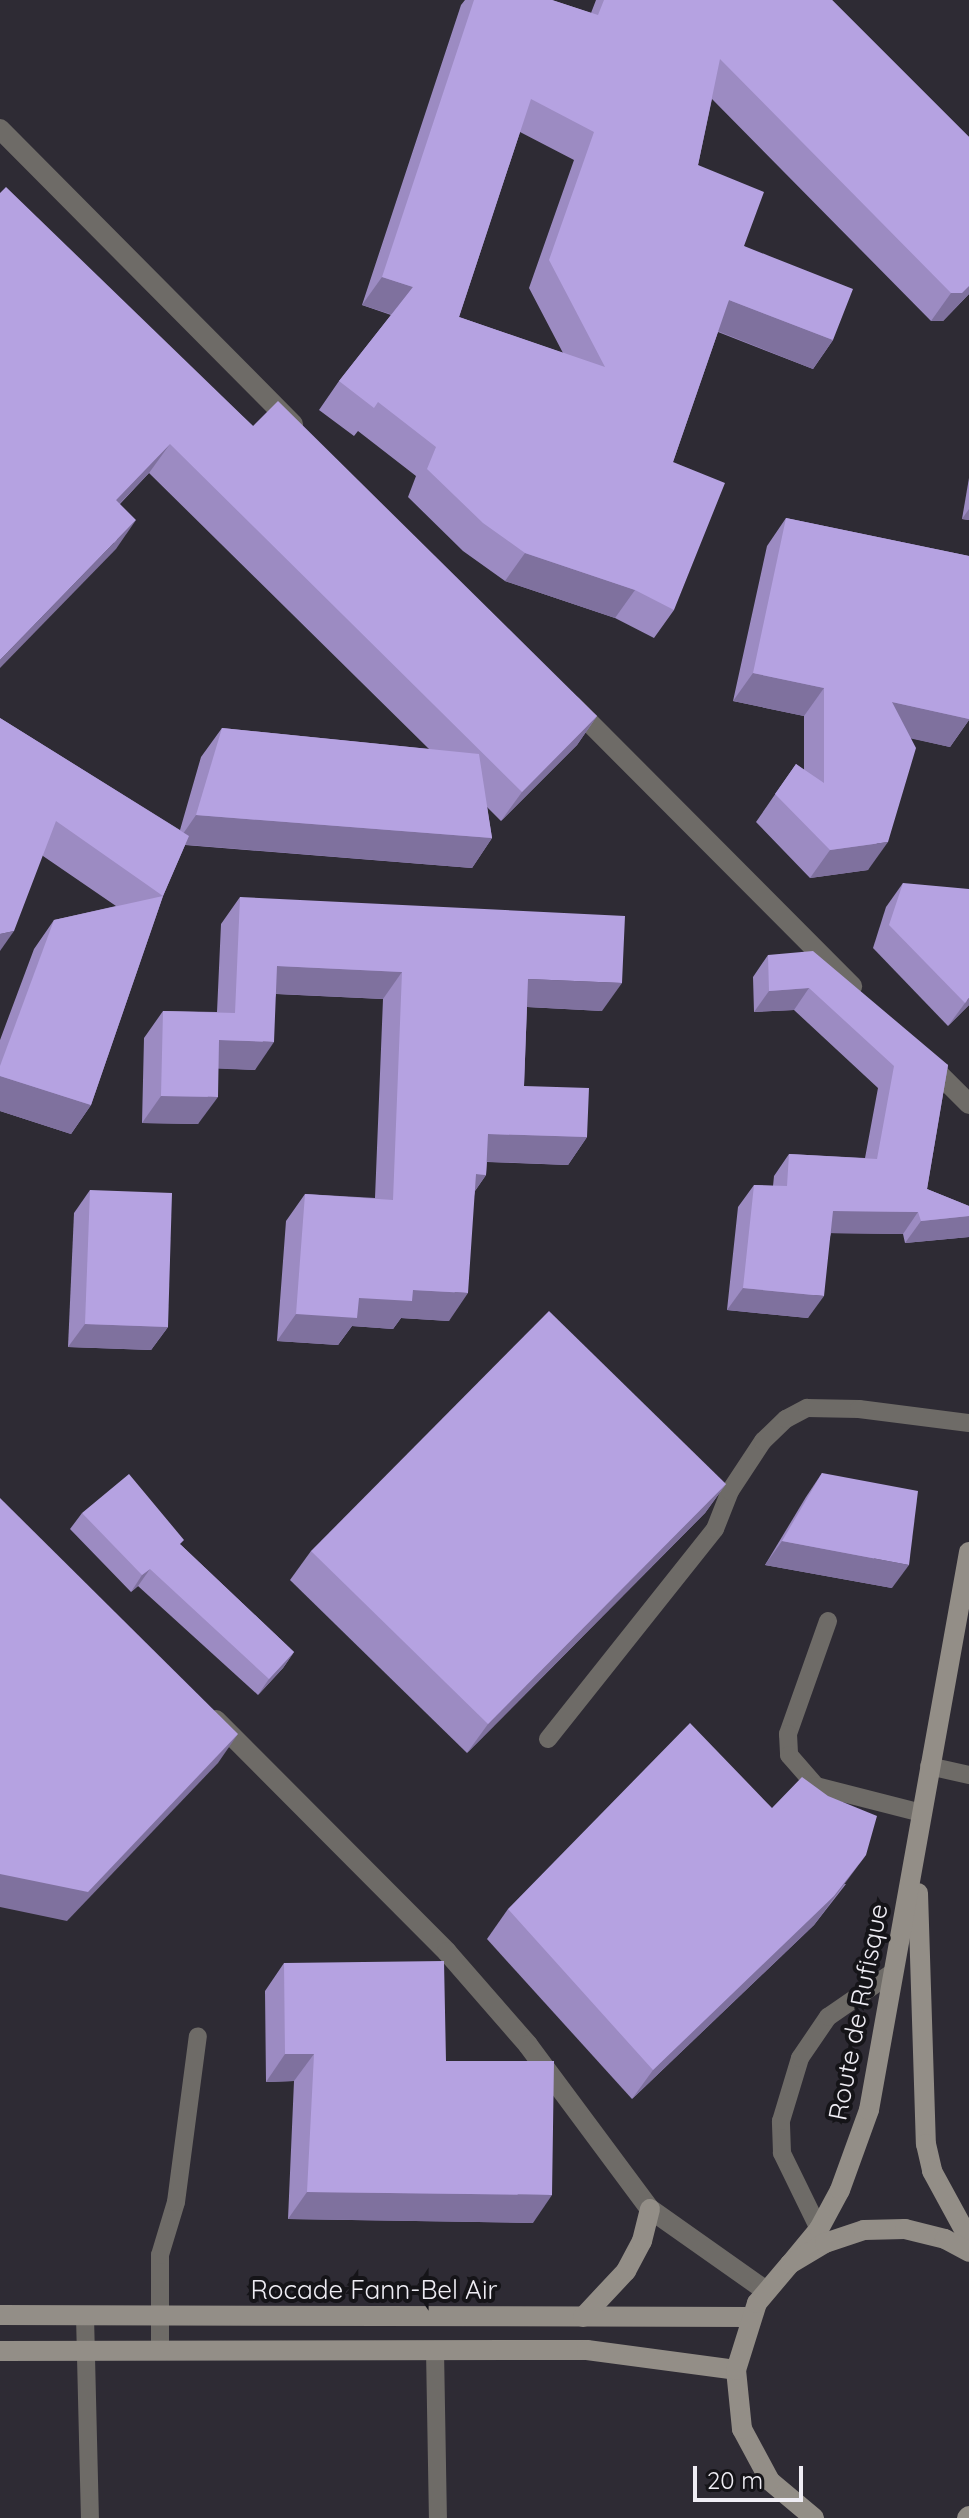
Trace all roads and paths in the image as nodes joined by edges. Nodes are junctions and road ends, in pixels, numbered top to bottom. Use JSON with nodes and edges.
{"nodes":[{"id":1,"x":0,"y":129,"type":"edge"},
{"id":2,"x":304,"y":435,"type":"edge"},
{"id":3,"x":552,"y":685,"type":"edge"},
{"id":4,"x":868,"y":1002,"type":"edge"},
{"id":5,"x":913,"y":1047,"type":"edge"},
{"id":6,"x":969,"y":1104,"type":"edge"},
{"id":7,"x":969,"y":1423,"type":"edge"},
{"id":8,"x":969,"y":1552,"type":"edge"},
{"id":9,"x":828,"y":1621,"type":"dead end"},
{"id":10,"x":201,"y":1706,"type":"edge"},
{"id":11,"x":548,"y":1739,"type":"dead end"},
{"id":12,"x":929,"y":1766,"type":"junction"},
{"id":13,"x":969,"y":1775,"type":"edge"},
{"id":14,"x":922,"y":1813,"type":"junction"},
{"id":15,"x":917,"y":1848,"type":"junction"},
{"id":16,"x":893,"y":1972,"type":"junction"},
{"id":17,"x":198,"y":2036,"type":"dead end"},
{"id":18,"x":650,"y":2209,"type":"junction"},
{"id":19,"x":819,"y":2229,"type":"junction"},
{"id":20,"x":969,"y":2239,"type":"edge"},
{"id":21,"x":969,"y":2252,"type":"edge"},
{"id":22,"x":790,"y":2264,"type":"junction"},
{"id":23,"x":765,"y":2290,"type":"junction"},
{"id":24,"x":0,"y":2315,"type":"edge"},
{"id":25,"x":85,"y":2316,"type":"junction"},
{"id":26,"x":161,"y":2316,"type":"junction"},
{"id":27,"x":583,"y":2317,"type":"junction"},
{"id":28,"x":749,"y":2317,"type":"junction"},
{"id":29,"x":435,"y":2350,"type":"junction"},
{"id":30,"x":0,"y":2351,"type":"edge"},
{"id":31,"x":82,"y":2351,"type":"junction"},
{"id":32,"x":160,"y":2351,"type":"junction"},
{"id":33,"x":736,"y":2370,"type":"junction"},
{"id":34,"x":90,"y":2518,"type":"edge"},
{"id":35,"x":438,"y":2518,"type":"edge"},
{"id":36,"x":814,"y":2518,"type":"edge"}],
"edges":[{"from":1,"to":2,"type":"street"},
{"from":3,"to":4,"type":"street"},
{"from":5,"to":6,"type":"street"},
{"from":7,"to":11,"type":"lane"},
{"from":8,"to":12,"type":"main road","name":"Route de Rufisque"},
{"from":9,"to":14,"type":"lane"},
{"from":10,"to":18,"type":"street"},
{"from":12,"to":13,"type":"lane"},
{"from":12,"to":14,"type":"main road","name":"Route de Rufisque"},
{"from":14,"to":15,"type":"main road","name":"Route de Rufisque"},
{"from":15,"to":16,"type":"main road","name":"Route de Rufisque"},
{"from":15,"to":20,"type":"main road","name":"Route de Rufisque"},
{"from":16,"to":19,"type":"main road","name":"Route de Rufisque"},
{"from":16,"to":19,"type":"lane"},
{"from":17,"to":26,"type":"lane"},
{"from":18,"to":23,"type":"street"},
{"from":18,"to":27,"type":"main road"},
{"from":19,"to":22,"type":"main road","name":"Route de Rufisque"},
{"from":21,"to":22,"type":"main road"},
{"from":22,"to":23,"type":"main road"},
{"from":23,"to":28,"type":"main road"},
{"from":24,"to":25,"type":"main road","name":"Rocade Fann-Bel Air"},
{"from":25,"to":26,"type":"main road","name":"Rocade Fann-Bel Air"},
{"from":25,"to":31,"type":"lane"},
{"from":26,"to":27,"type":"main road","name":"Rocade Fann-Bel Air"},
{"from":26,"to":32,"type":"lane"},
{"from":27,"to":28,"type":"main road","name":"Rocade Fann-Bel Air"},
{"from":28,"to":33,"type":"main road"},
{"from":29,"to":32,"type":"main road"},
{"from":29,"to":33,"type":"main road"},
{"from":29,"to":35,"type":"lane"},
{"from":30,"to":31,"type":"main road"},
{"from":31,"to":32,"type":"main road"},
{"from":31,"to":34,"type":"lane"},
{"from":33,"to":36,"type":"main road"}]}
